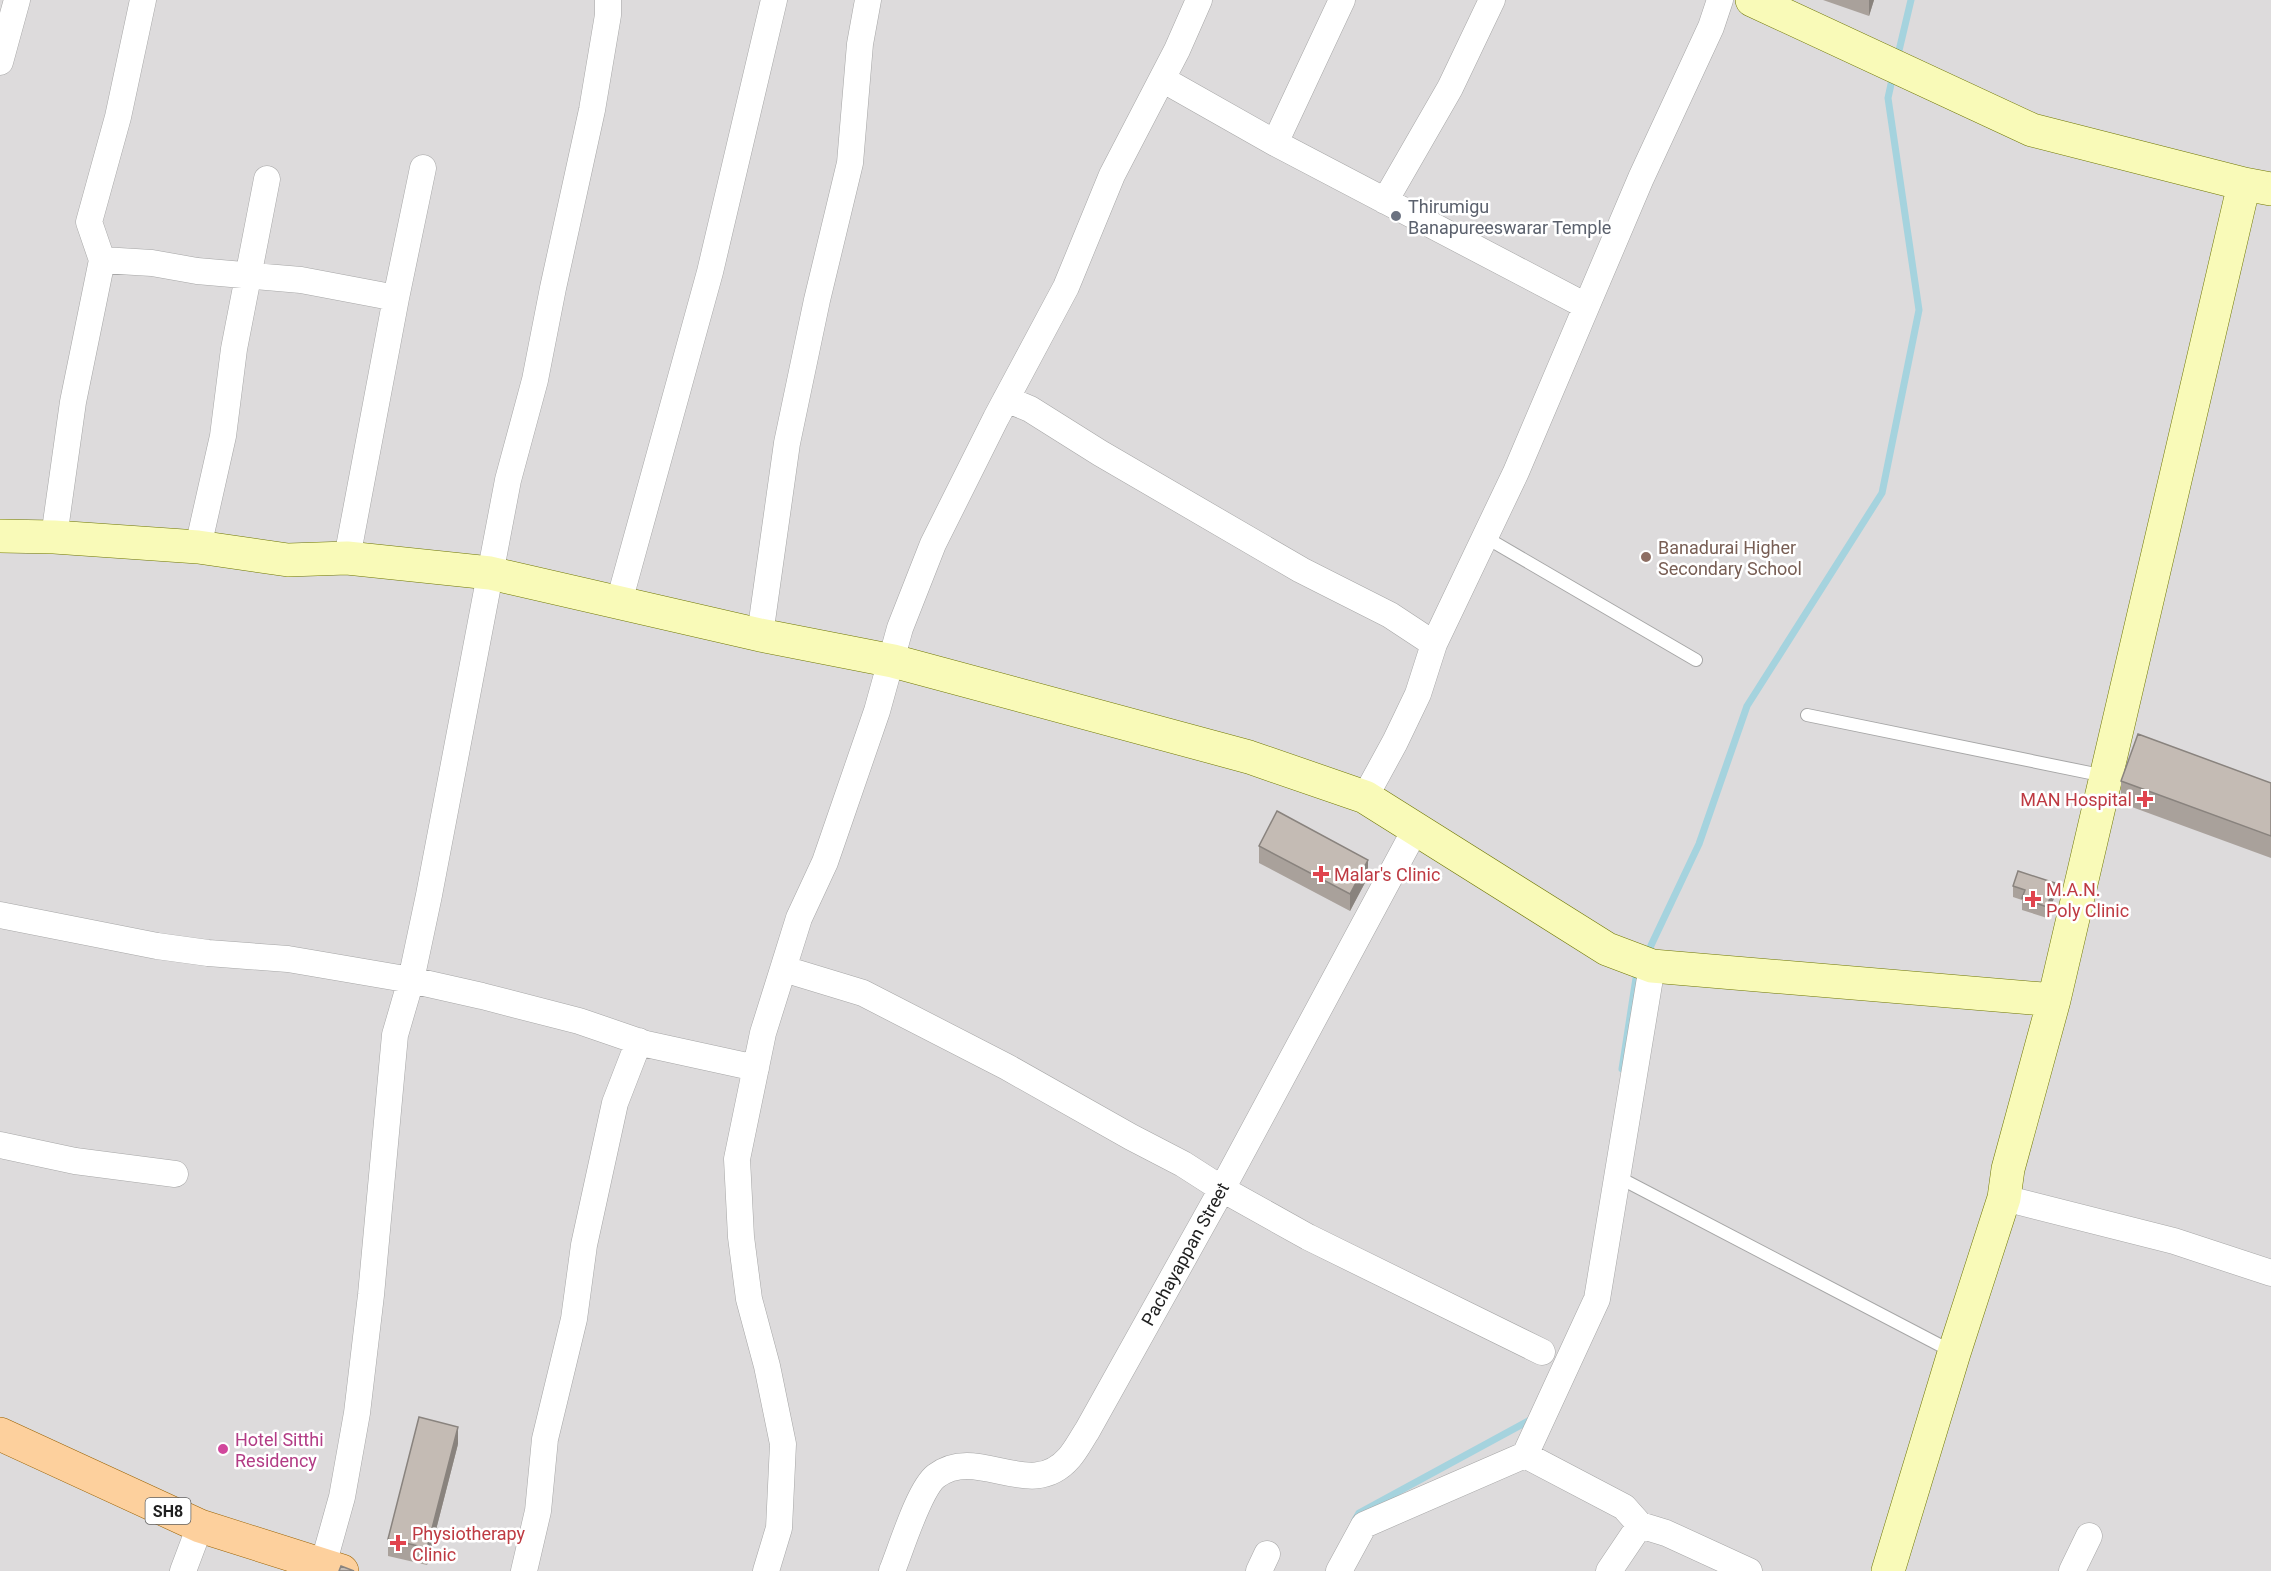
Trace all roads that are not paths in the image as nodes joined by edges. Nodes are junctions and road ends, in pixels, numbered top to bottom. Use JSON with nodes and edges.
{"nodes":[{"id":1,"x":16,"y":0,"type":"edge"},
{"id":2,"x":142,"y":0,"type":"edge"},
{"id":3,"x":774,"y":0,"type":"edge"},
{"id":4,"x":868,"y":0,"type":"edge"},
{"id":5,"x":1200,"y":0,"type":"edge"},
{"id":6,"x":1342,"y":0,"type":"edge"},
{"id":7,"x":1492,"y":0,"type":"edge"},
{"id":8,"x":1720,"y":0,"type":"edge"},
{"id":9,"x":1752,"y":0,"type":"edge"},
{"id":10,"x":608,"y":7,"type":"edge"},
{"id":11,"x":4,"y":32,"type":"edge"},
{"id":12,"x":0,"y":62,"type":"edge"},
{"id":13,"x":1162,"y":79,"type":"junction"},
{"id":14,"x":1275,"y":143,"type":"junction"},
{"id":15,"x":423,"y":168,"type":"dead end"},
{"id":16,"x":267,"y":180,"type":"dead end"},
{"id":17,"x":2257,"y":186,"type":"edge"},
{"id":18,"x":1385,"y":201,"type":"junction"},
{"id":19,"x":100,"y":254,"type":"junction"},
{"id":20,"x":247,"y":276,"type":"junction"},
{"id":21,"x":396,"y":298,"type":"junction"},
{"id":22,"x":1586,"y":306,"type":"junction"},
{"id":23,"x":1006,"y":399,"type":"junction"},
{"id":24,"x":0,"y":536,"type":"edge"},
{"id":25,"x":54,"y":537,"type":"junction"},
{"id":26,"x":1485,"y":537,"type":"junction"},
{"id":27,"x":198,"y":547,"type":"junction"},
{"id":28,"x":347,"y":558,"type":"junction"},
{"id":29,"x":490,"y":573,"type":"junction"},
{"id":30,"x":619,"y":603,"type":"junction"},
{"id":31,"x":760,"y":635,"type":"junction"},
{"id":32,"x":1434,"y":644,"type":"junction"},
{"id":33,"x":1696,"y":660,"type":"dead end"},
{"id":34,"x":892,"y":661,"type":"junction"},
{"id":35,"x":1807,"y":715,"type":"dead end"},
{"id":36,"x":2106,"y":776,"type":"junction"},
{"id":37,"x":1365,"y":797,"type":"junction"},
{"id":38,"x":1415,"y":830,"type":"junction"},
{"id":39,"x":0,"y":915,"type":"edge"},
{"id":40,"x":1652,"y":966,"type":"junction"},
{"id":41,"x":784,"y":969,"type":"junction"},
{"id":42,"x":411,"y":980,"type":"junction"},
{"id":43,"x":2054,"y":1000,"type":"junction"},
{"id":44,"x":639,"y":1041,"type":"junction"},
{"id":45,"x":756,"y":1068,"type":"junction"},
{"id":46,"x":0,"y":1145,"type":"edge"},
{"id":47,"x":175,"y":1174,"type":"dead end"},
{"id":48,"x":1618,"y":1177,"type":"junction"},
{"id":49,"x":1222,"y":1189,"type":"junction"},
{"id":50,"x":2004,"y":1198,"type":"junction"},
{"id":51,"x":2271,"y":1272,"type":"edge"},
{"id":52,"x":1542,"y":1352,"type":"dead end"},
{"id":53,"x":1954,"y":1353,"type":"junction"},
{"id":54,"x":0,"y":1434,"type":"edge"},
{"id":55,"x":1525,"y":1455,"type":"junction"},
{"id":56,"x":1640,"y":1525,"type":"junction"},
{"id":57,"x":200,"y":1526,"type":"junction"},
{"id":58,"x":2089,"y":1536,"type":"dead end"},
{"id":59,"x":333,"y":1568,"type":"edge"},
{"id":60,"x":183,"y":1571,"type":"edge"},
{"id":61,"x":524,"y":1571,"type":"edge"},
{"id":62,"x":766,"y":1571,"type":"edge"},
{"id":63,"x":892,"y":1571,"type":"edge"},
{"id":64,"x":1339,"y":1571,"type":"edge"},
{"id":65,"x":1609,"y":1571,"type":"edge"},
{"id":66,"x":1749,"y":1571,"type":"edge"},
{"id":67,"x":1888,"y":1571,"type":"edge"},
{"id":68,"x":2072,"y":1571,"type":"edge"}],
"edges":[{"from":1,"to":11,"type":"street"},
{"from":2,"to":19,"type":"street"},
{"from":3,"to":30,"type":"street"},
{"from":4,"to":31,"type":"street"},
{"from":5,"to":13,"type":"street"},
{"from":6,"to":14,"type":"street"},
{"from":7,"to":18,"type":"street"},
{"from":8,"to":22,"type":"street"},
{"from":9,"to":17,"type":"street"},
{"from":10,"to":29,"type":"street"},
{"from":11,"to":12,"type":"street"},
{"from":13,"to":14,"type":"street"},
{"from":13,"to":23,"type":"street"},
{"from":14,"to":18,"type":"street"},
{"from":15,"to":21,"type":"street"},
{"from":16,"to":20,"type":"street"},
{"from":17,"to":36,"type":"street"},
{"from":18,"to":22,"type":"street"},
{"from":19,"to":20,"type":"street"},
{"from":19,"to":25,"type":"street"},
{"from":20,"to":21,"type":"street"},
{"from":20,"to":27,"type":"street"},
{"from":21,"to":28,"type":"street"},
{"from":22,"to":26,"type":"street"},
{"from":23,"to":32,"type":"street"},
{"from":23,"to":34,"type":"street"},
{"from":24,"to":25,"type":"street"},
{"from":25,"to":27,"type":"street"},
{"from":26,"to":32,"type":"street"},
{"from":26,"to":33,"type":"lane"},
{"from":27,"to":28,"type":"street"},
{"from":28,"to":29,"type":"street"},
{"from":29,"to":30,"type":"street"},
{"from":29,"to":42,"type":"street"},
{"from":30,"to":31,"type":"street"},
{"from":31,"to":34,"type":"street"},
{"from":32,"to":37,"type":"street"},
{"from":34,"to":37,"type":"street"},
{"from":34,"to":41,"type":"street"},
{"from":35,"to":36,"type":"lane"},
{"from":36,"to":43,"type":"street"},
{"from":37,"to":38,"type":"street"},
{"from":38,"to":40,"type":"street"},
{"from":38,"to":49,"type":"street","name":"Pachayappan Street"},
{"from":39,"to":42,"type":"street"},
{"from":40,"to":43,"type":"street"},
{"from":40,"to":48,"type":"street"},
{"from":41,"to":45,"type":"street"},
{"from":41,"to":49,"type":"street"},
{"from":42,"to":44,"type":"street"},
{"from":42,"to":59,"type":"street"},
{"from":43,"to":50,"type":"street"},
{"from":44,"to":45,"type":"street"},
{"from":44,"to":61,"type":"street"},
{"from":45,"to":62,"type":"street"},
{"from":46,"to":47,"type":"street"},
{"from":48,"to":53,"type":"lane"},
{"from":48,"to":55,"type":"street"},
{"from":49,"to":52,"type":"street"},
{"from":49,"to":63,"type":"street","name":"Pachayappan Street"},
{"from":50,"to":51,"type":"street"},
{"from":50,"to":53,"type":"street"},
{"from":53,"to":67,"type":"street"},
{"from":54,"to":57,"type":"main road","number":"SH8"},
{"from":55,"to":56,"type":"street"},
{"from":55,"to":64,"type":"street"},
{"from":56,"to":65,"type":"street"},
{"from":56,"to":66,"type":"street"},
{"from":57,"to":59,"type":"main road","number":"SH8"},
{"from":57,"to":60,"type":"street"},
{"from":58,"to":68,"type":"street"}]}
